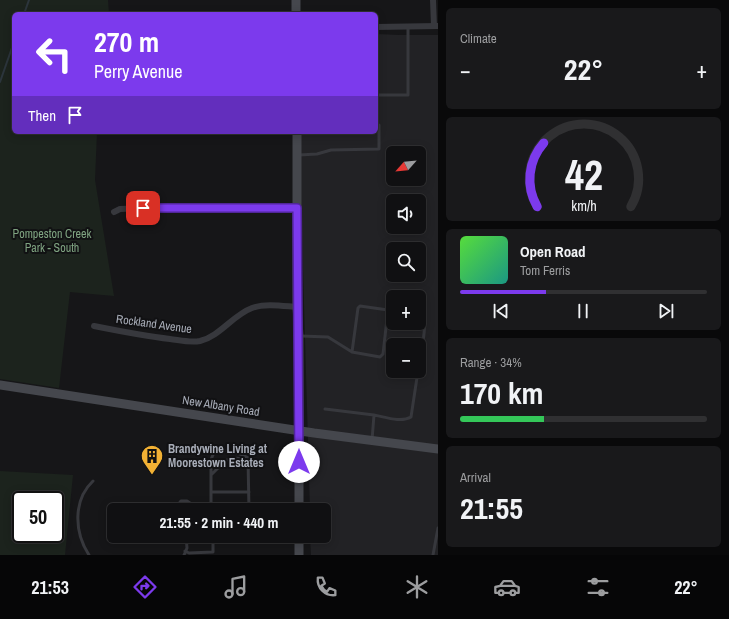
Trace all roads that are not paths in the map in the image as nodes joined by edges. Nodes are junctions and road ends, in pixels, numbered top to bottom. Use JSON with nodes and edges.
{"nodes":[{"id":1,"x":296,"y":0,"type":"edge"},
{"id":2,"x":434,"y":0,"type":"edge"},
{"id":3,"x":296,"y":12,"type":"edge"},
{"id":4,"x":408,"y":26,"type":"junction"},
{"id":5,"x":436,"y":26,"type":"edge"},
{"id":6,"x":378,"y":27,"type":"edge"},
{"id":7,"x":378,"y":95,"type":"edge"},
{"id":8,"x":379,"y":126,"type":"dead end"},
{"id":9,"x":297,"y":134,"type":"edge"},
{"id":10,"x":297,"y":155,"type":"junction"},
{"id":11,"x":297,"y":208,"type":"junction"},
{"id":12,"x":114,"y":212,"type":"dead end"},
{"id":13,"x":297,"y":306,"type":"junction"},
{"id":14,"x":386,"y":310,"type":"edge"},
{"id":15,"x":94,"y":326,"type":"dead end"},
{"id":16,"x":386,"y":328,"type":"edge"},
{"id":17,"x":299,"y":336,"type":"junction"},
{"id":18,"x":352,"y":352,"type":"junction"},
{"id":19,"x":417,"y":378,"type":"edge"},
{"id":20,"x":0,"y":385,"type":"edge"},
{"id":21,"x":325,"y":409,"type":"dead end"},
{"id":22,"x":374,"y":415,"type":"junction"},
{"id":23,"x":299,"y":430,"type":"junction"},
{"id":24,"x":372,"y":440,"type":"junction"},
{"id":25,"x":438,"y":449,"type":"edge"},
{"id":26,"x":227,"y":460,"type":"dead end"},
{"id":27,"x":249,"y":464,"type":"junction"},
{"id":28,"x":220,"y":466,"type":"dead end"},
{"id":29,"x":211,"y":476,"type":"junction"},
{"id":30,"x":93,"y":481,"type":"dead end"},
{"id":31,"x":211,"y":492,"type":"junction"},
{"id":32,"x":249,"y":492,"type":"junction"},
{"id":33,"x":180,"y":503,"type":"edge"},
{"id":34,"x":190,"y":503,"type":"edge"},
{"id":35,"x":211,"y":503,"type":"edge"},
{"id":36,"x":249,"y":503,"type":"edge"},
{"id":37,"x":299,"y":503,"type":"edge"},
{"id":38,"x":438,"y":528,"type":"edge"},
{"id":39,"x":186,"y":543,"type":"edge"},
{"id":40,"x":213,"y":543,"type":"edge"},
{"id":41,"x":299,"y":543,"type":"edge"},
{"id":42,"x":185,"y":551,"type":"junction"},
{"id":43,"x":88,"y":555,"type":"edge"},
{"id":44,"x":184,"y":555,"type":"edge"},
{"id":45,"x":299,"y":555,"type":"edge"},
{"id":46,"x":434,"y":555,"type":"edge"}],
"edges":[{"from":1,"to":3,"type":"main road"},
{"from":2,"to":5,"type":"street"},
{"from":4,"to":5,"type":"street"},
{"from":4,"to":6,"type":"street"},
{"from":4,"to":7,"type":"lane"},
{"from":8,"to":10,"type":"lane"},
{"from":9,"to":10,"type":"main road"},
{"from":10,"to":11,"type":"main road"},
{"from":11,"to":12,"type":"street"},
{"from":11,"to":13,"type":"main road"},
{"from":13,"to":15,"type":"street","name":"Rockland Avenue"},
{"from":13,"to":17,"type":"main road"},
{"from":14,"to":18,"type":"lane"},
{"from":16,"to":18,"type":"lane"},
{"from":17,"to":18,"type":"lane"},
{"from":17,"to":23,"type":"main road"},
{"from":19,"to":22,"type":"lane"},
{"from":20,"to":23,"type":"main road","name":"New Albany Road"},
{"from":21,"to":22,"type":"lane"},
{"from":22,"to":24,"type":"lane"},
{"from":23,"to":24,"type":"main road","name":"New Albany Road"},
{"from":23,"to":37,"type":"main road"},
{"from":24,"to":25,"type":"main road","name":"New Albany Road"},
{"from":26,"to":27,"type":"lane"},
{"from":27,"to":29,"type":"lane"},
{"from":27,"to":32,"type":"lane"},
{"from":28,"to":29,"type":"lane"},
{"from":29,"to":31,"type":"lane"},
{"from":30,"to":43,"type":"lane"},
{"from":31,"to":32,"type":"lane"},
{"from":31,"to":35,"type":"lane"},
{"from":32,"to":36,"type":"lane"},
{"from":33,"to":34,"type":"lane"},
{"from":38,"to":46,"type":"lane"},
{"from":39,"to":42,"type":"lane"},
{"from":40,"to":42,"type":"lane"},
{"from":41,"to":45,"type":"main road"},
{"from":42,"to":44,"type":"lane"}]}
